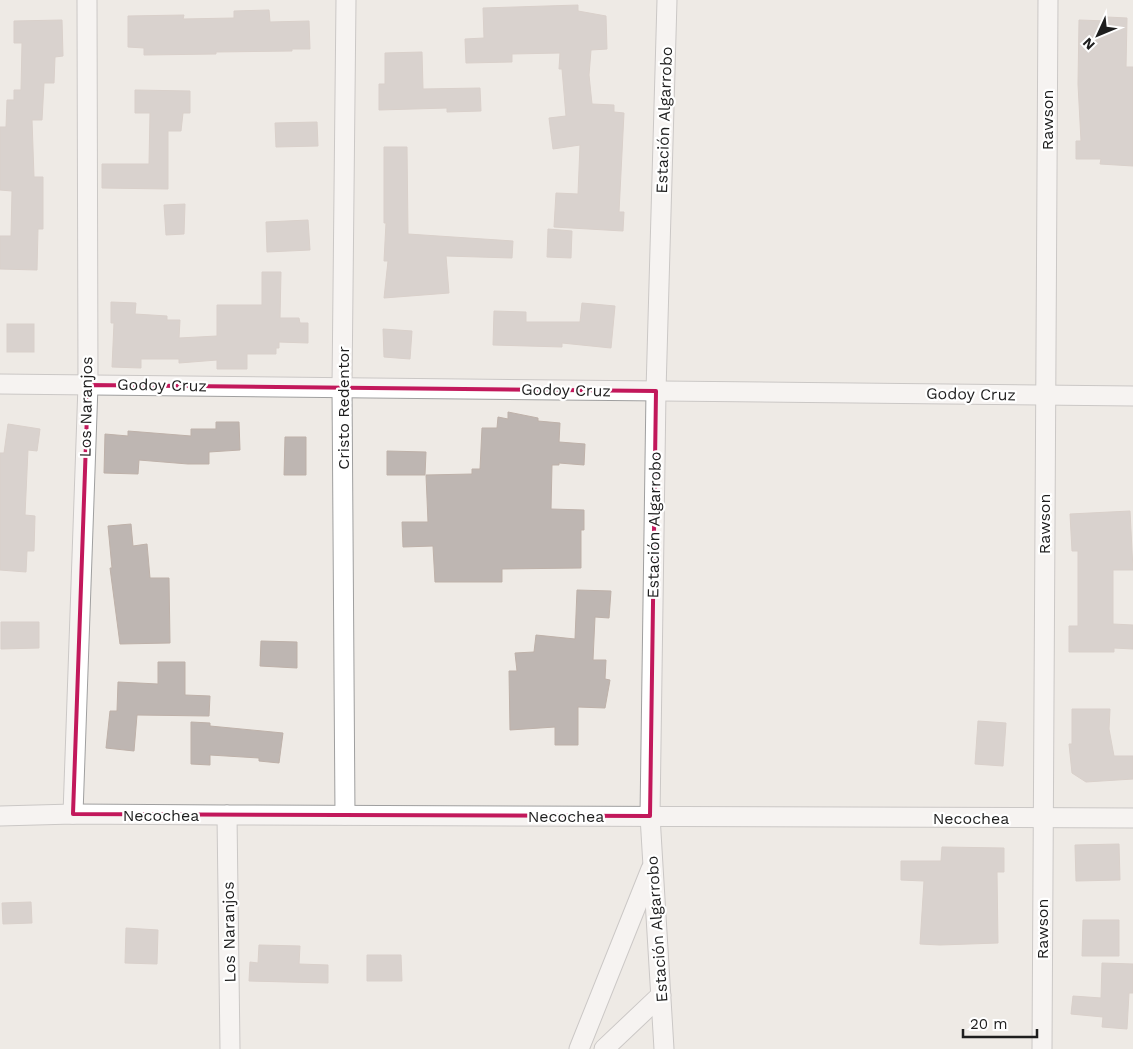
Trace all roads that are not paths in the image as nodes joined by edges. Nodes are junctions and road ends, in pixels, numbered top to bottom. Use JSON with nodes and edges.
{"nodes":[{"id":1,"x":87,"y":0,"type":"edge"},
{"id":2,"x":346,"y":0,"type":"edge"},
{"id":3,"x":667,"y":0,"type":"edge"},
{"id":4,"x":1048,"y":0,"type":"edge"},
{"id":5,"x":0,"y":384,"type":"edge"},
{"id":6,"x":88,"y":385,"type":"junction"},
{"id":7,"x":342,"y":387,"type":"junction"},
{"id":8,"x":656,"y":391,"type":"junction"},
{"id":9,"x":1045,"y":395,"type":"junction"},
{"id":10,"x":1133,"y":396,"type":"edge"},
{"id":11,"x":73,"y":814,"type":"junction"},
{"id":12,"x":227,"y":815,"type":"junction"},
{"id":13,"x":345,"y":815,"type":"junction"},
{"id":14,"x":0,"y":816,"type":"edge"},
{"id":15,"x":650,"y":816,"type":"junction"},
{"id":16,"x":1043,"y":818,"type":"junction"},
{"id":17,"x":1133,"y":818,"type":"edge"},
{"id":18,"x":652,"y":864,"type":"junction"},
{"id":19,"x":661,"y":995,"type":"junction"},
{"id":20,"x":230,"y":1049,"type":"edge"},
{"id":21,"x":579,"y":1049,"type":"edge"},
{"id":22,"x":604,"y":1049,"type":"edge"},
{"id":23,"x":664,"y":1049,"type":"edge"},
{"id":24,"x":1042,"y":1049,"type":"edge"}],
"edges":[{"from":1,"to":6,"type":"street","name":"Los Naranjos"},
{"from":2,"to":7,"type":"street","name":"Cristo Redentor"},
{"from":3,"to":8,"type":"street","name":"Estación Algarrobo"},
{"from":4,"to":9,"type":"street","name":"Rawson"},
{"from":5,"to":6,"type":"street","name":"Godoy Cruz"},
{"from":6,"to":7,"type":"street","name":"Godoy Cruz"},
{"from":6,"to":11,"type":"street","name":"Los Naranjos"},
{"from":7,"to":8,"type":"street","name":"Godoy Cruz"},
{"from":7,"to":13,"type":"street","name":"Cristo Redentor"},
{"from":8,"to":9,"type":"street","name":"Godoy Cruz"},
{"from":8,"to":15,"type":"street","name":"Estación Algarrobo"},
{"from":9,"to":10,"type":"street","name":"Godoy Cruz"},
{"from":9,"to":16,"type":"street","name":"Rawson"},
{"from":11,"to":12,"type":"street","name":"Necochea"},
{"from":11,"to":14,"type":"street","name":"Necochea"},
{"from":12,"to":13,"type":"street","name":"Necochea"},
{"from":12,"to":20,"type":"street","name":"Los Naranjos"},
{"from":13,"to":15,"type":"street","name":"Necochea"},
{"from":15,"to":16,"type":"street","name":"Necochea"},
{"from":15,"to":18,"type":"street","name":"Estación Algarrobo"},
{"from":16,"to":17,"type":"street","name":"Necochea"},
{"from":16,"to":24,"type":"street","name":"Rawson"},
{"from":18,"to":19,"type":"street","name":"Estación Algarrobo"},
{"from":18,"to":21,"type":"street"},
{"from":19,"to":22,"type":"street"},
{"from":19,"to":23,"type":"street","name":"Estación Algarrobo"}]}
